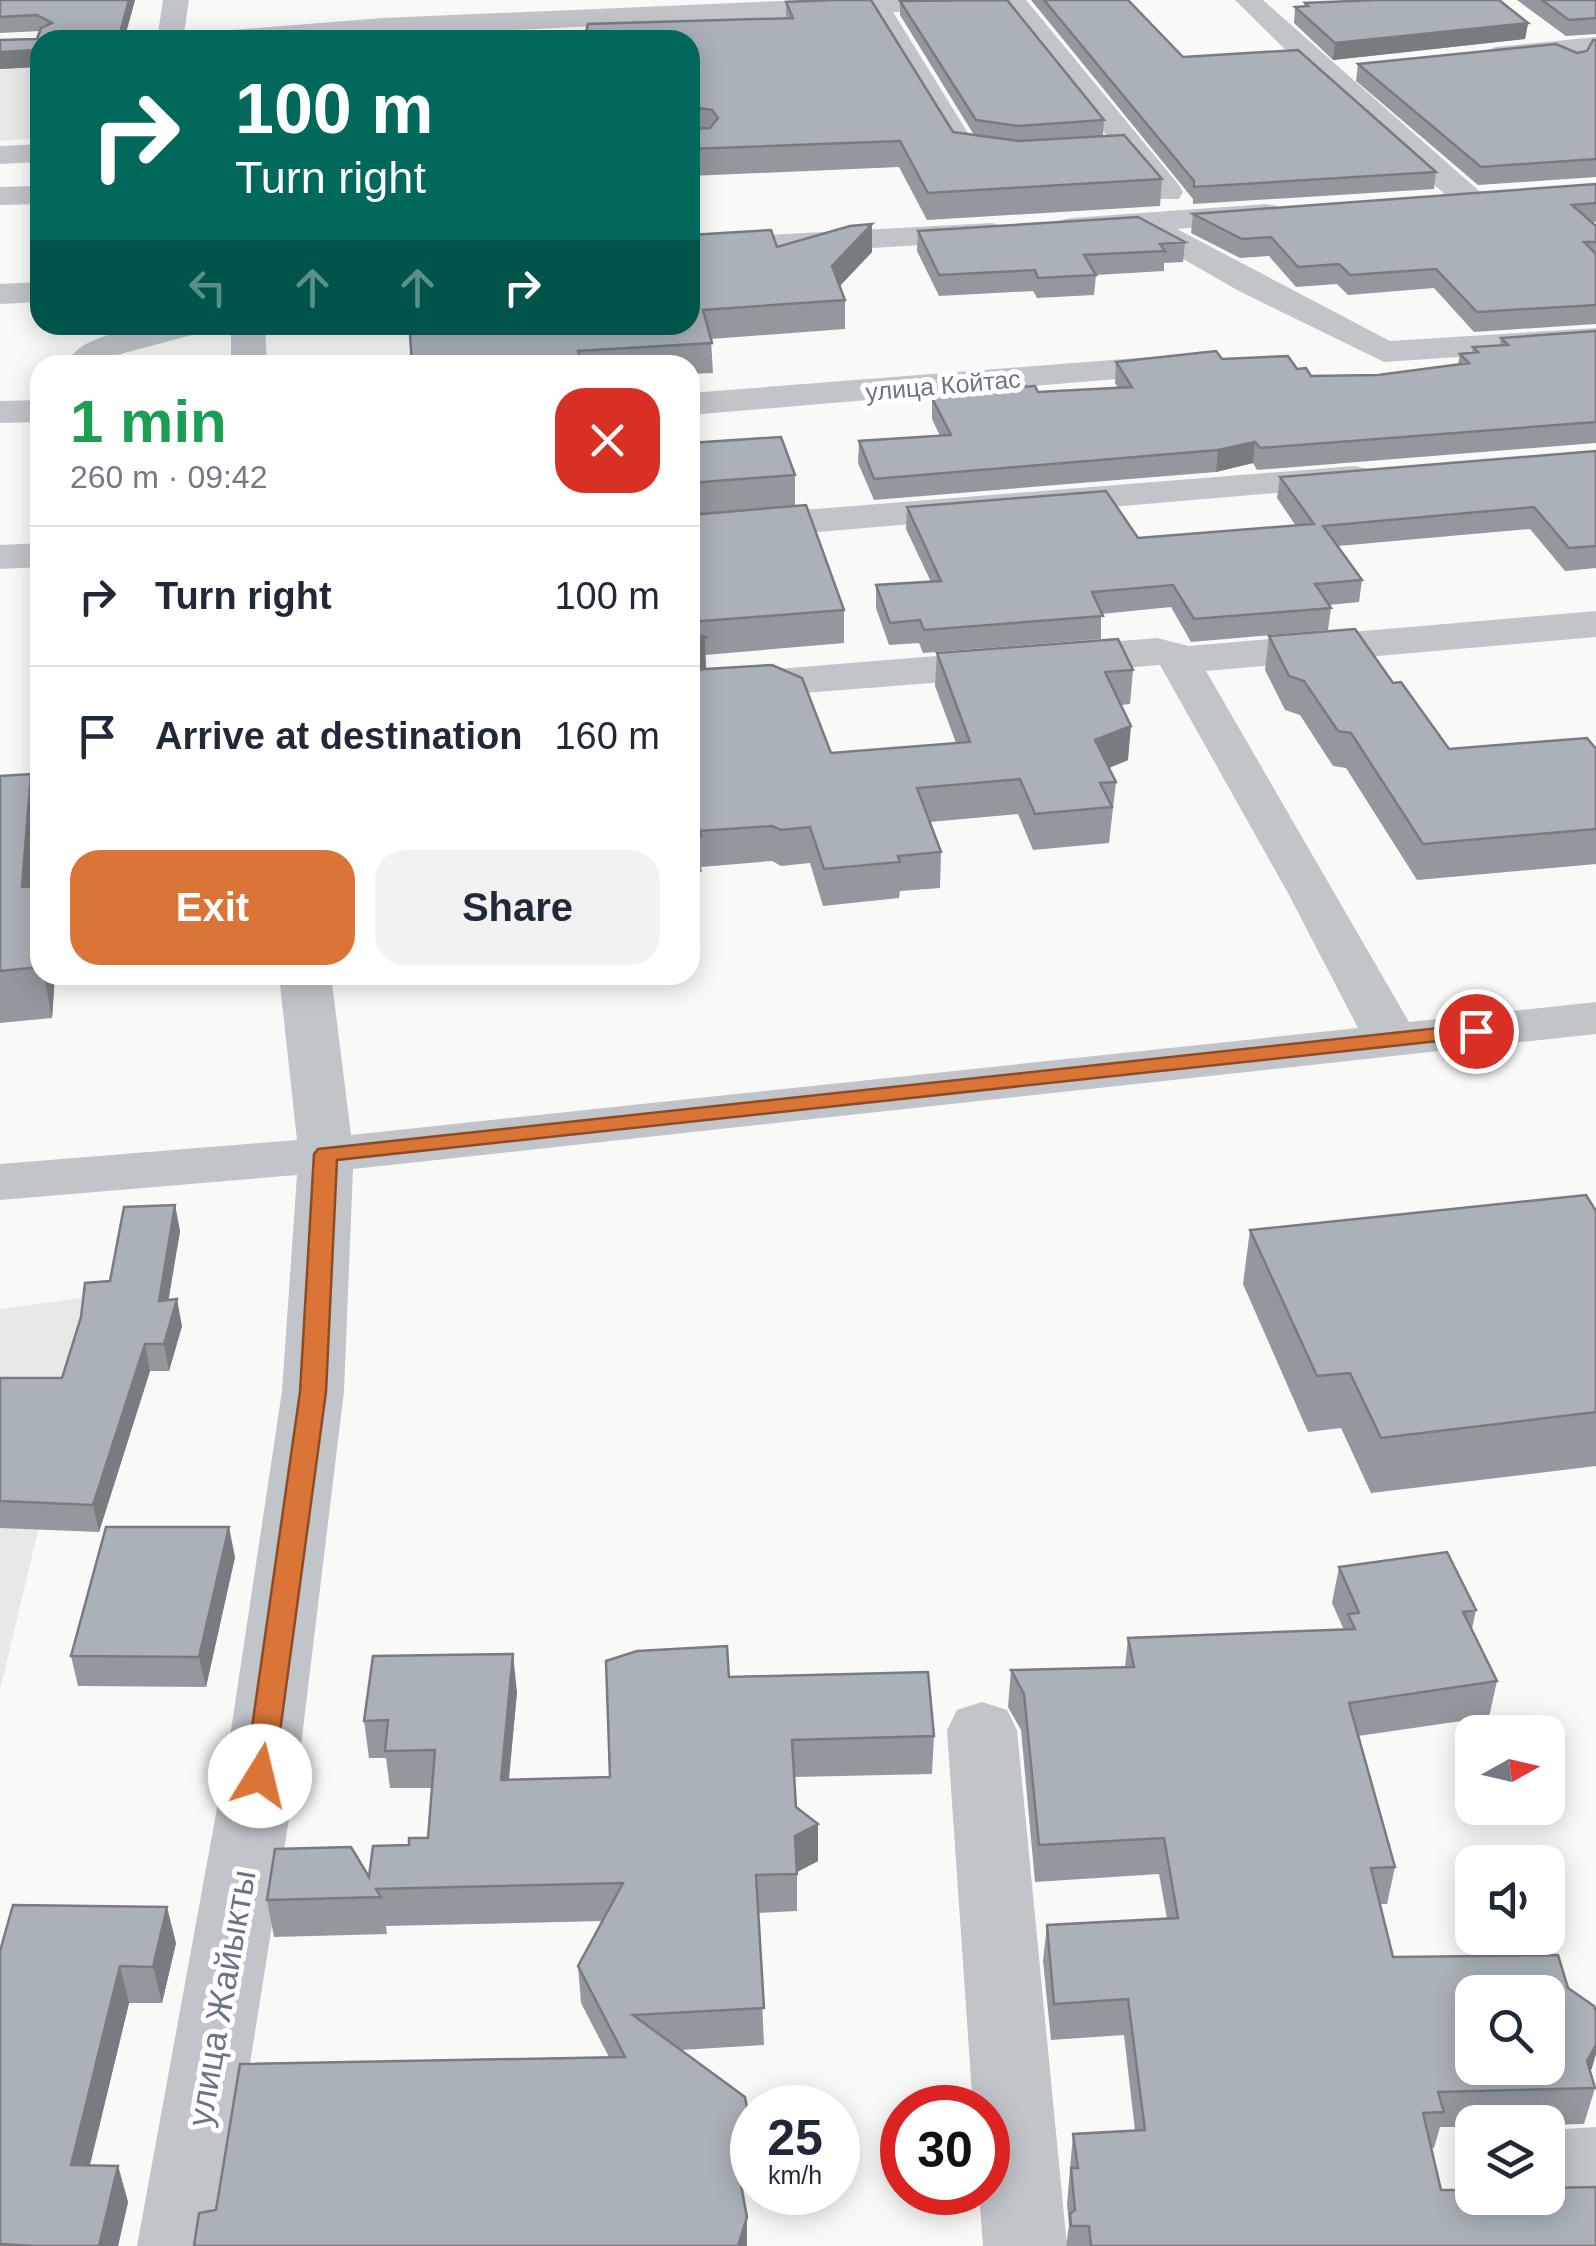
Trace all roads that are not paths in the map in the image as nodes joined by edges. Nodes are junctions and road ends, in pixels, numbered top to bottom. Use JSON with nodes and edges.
{"nodes":[{"id":1,"x":176,"y":0,"type":"edge"},
{"id":2,"x":984,"y":0,"type":"edge"},
{"id":3,"x":1012,"y":0,"type":"edge"},
{"id":4,"x":1248,"y":0,"type":"edge"},
{"id":5,"x":875,"y":3,"type":"edge"},
{"id":6,"x":1522,"y":20,"type":"edge"},
{"id":7,"x":172,"y":30,"type":"edge"},
{"id":8,"x":323,"y":30,"type":"edge"},
{"id":9,"x":1596,"y":45,"type":"edge"},
{"id":10,"x":1563,"y":50,"type":"junction"},
{"id":11,"x":1464,"y":56,"type":"edge"},
{"id":12,"x":1355,"y":68,"type":"edge"},
{"id":13,"x":1326,"y":74,"type":"junction"},
{"id":14,"x":1596,"y":75,"type":"edge"},
{"id":15,"x":1129,"y":148,"type":"junction"},
{"id":16,"x":1090,"y":152,"type":"edge"},
{"id":17,"x":30,"y":153,"type":"edge"},
{"id":18,"x":0,"y":154,"type":"edge"},
{"id":19,"x":1030,"y":155,"type":"edge"},
{"id":20,"x":30,"y":195,"type":"edge"},
{"id":21,"x":0,"y":196,"type":"edge"},
{"id":22,"x":1505,"y":196,"type":"edge"},
{"id":23,"x":1468,"y":198,"type":"junction"},
{"id":24,"x":1432,"y":200,"type":"edge"},
{"id":25,"x":1176,"y":201,"type":"dead end"},
{"id":26,"x":1290,"y":211,"type":"edge"},
{"id":27,"x":1142,"y":223,"type":"junction"},
{"id":28,"x":700,"y":248,"type":"edge"},
{"id":29,"x":30,"y":292,"type":"edge"},
{"id":30,"x":0,"y":294,"type":"edge"},
{"id":31,"x":154,"y":335,"type":"edge"},
{"id":32,"x":1596,"y":338,"type":"edge"},
{"id":33,"x":93,"y":355,"type":"edge"},
{"id":34,"x":1196,"y":364,"type":"edge"},
{"id":35,"x":700,"y":403,"type":"edge"},
{"id":36,"x":30,"y":411,"type":"edge"},
{"id":37,"x":0,"y":412,"type":"edge"},
{"id":38,"x":1400,"y":474,"type":"edge"},
{"id":39,"x":700,"y":530,"type":"edge"},
{"id":40,"x":30,"y":555,"type":"edge"},
{"id":41,"x":0,"y":557,"type":"edge"},
{"id":42,"x":1596,"y":624,"type":"edge"},
{"id":43,"x":1180,"y":660,"type":"junction"},
{"id":44,"x":700,"y":689,"type":"edge"},
{"id":45,"x":306,"y":985,"type":"edge"},
{"id":46,"x":1596,"y":1018,"type":"edge"},
{"id":47,"x":1389,"y":1041,"type":"junction"},
{"id":48,"x":326,"y":1154,"type":"junction"},
{"id":49,"x":0,"y":1182,"type":"edge"},
{"id":50,"x":982,"y":1730,"type":"dead end"},
{"id":51,"x":178,"y":2246,"type":"edge"},
{"id":52,"x":1025,"y":2246,"type":"edge"}],
"edges":[{"from":1,"to":7,"type":"street"},
{"from":2,"to":5,"type":"street"},
{"from":3,"to":15,"type":"street"},
{"from":4,"to":13,"type":"street"},
{"from":5,"to":8,"type":"street"},
{"from":5,"to":19,"type":"street"},
{"from":6,"to":10,"type":"street"},
{"from":9,"to":10,"type":"street"},
{"from":10,"to":11,"type":"street"},
{"from":10,"to":14,"type":"street"},
{"from":12,"to":13,"type":"street"},
{"from":13,"to":23,"type":"street"},
{"from":15,"to":16,"type":"street"},
{"from":15,"to":25,"type":"street"},
{"from":17,"to":18,"type":"street"},
{"from":20,"to":21,"type":"street"},
{"from":22,"to":23,"type":"street"},
{"from":23,"to":24,"type":"street"},
{"from":26,"to":27,"type":"street"},
{"from":27,"to":28,"type":"street"},
{"from":27,"to":32,"type":"street"},
{"from":29,"to":30,"type":"street"},
{"from":31,"to":33,"type":"street"},
{"from":34,"to":35,"type":"street","name":"улица Койтас"},
{"from":36,"to":37,"type":"street"},
{"from":38,"to":39,"type":"street"},
{"from":40,"to":41,"type":"street"},
{"from":42,"to":43,"type":"street"},
{"from":43,"to":44,"type":"street"},
{"from":43,"to":47,"type":"street"},
{"from":45,"to":48,"type":"street","name":"улица Жайыкты"},
{"from":46,"to":47,"type":"street"},
{"from":47,"to":48,"type":"street"},
{"from":48,"to":49,"type":"street"},
{"from":48,"to":51,"type":"street","name":"улица Жайыкты"},
{"from":50,"to":52,"type":"street"}]}
